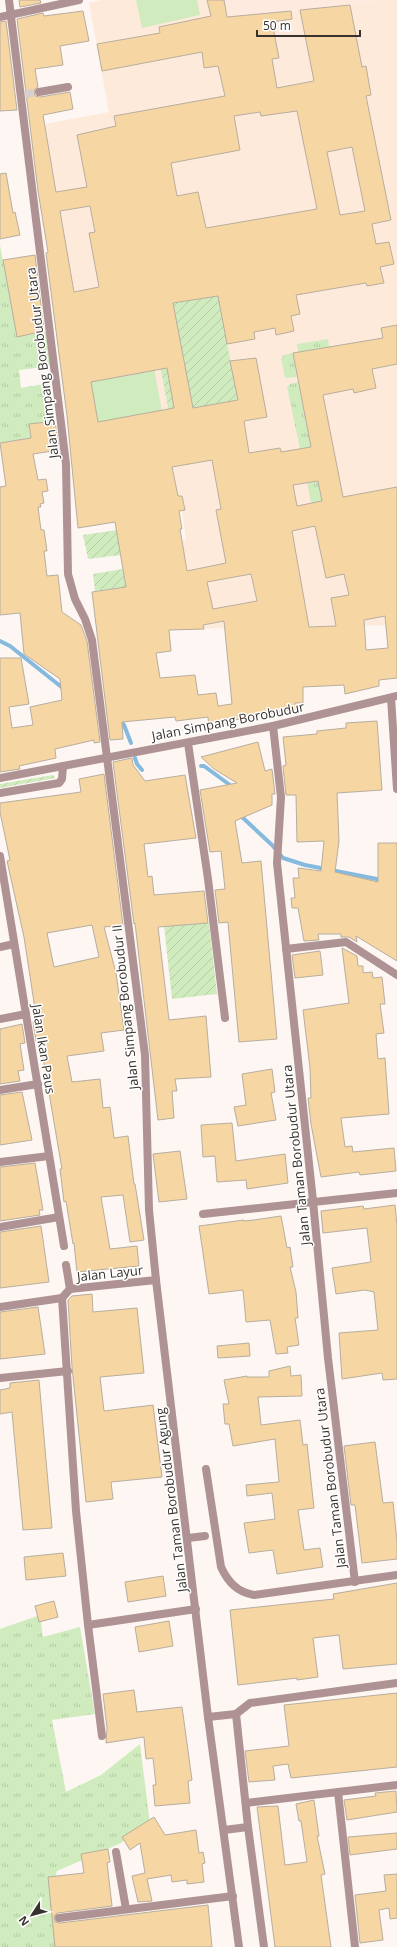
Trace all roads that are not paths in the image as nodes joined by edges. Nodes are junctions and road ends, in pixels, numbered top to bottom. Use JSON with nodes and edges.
{"nodes":[{"id":1,"x":9,"y":0,"type":"edge"},
{"id":2,"x":79,"y":0,"type":"edge"},
{"id":3,"x":11,"y":15,"type":"junction"},
{"id":4,"x":0,"y":17,"type":"edge"},
{"id":5,"x":68,"y":87,"type":"dead end"},
{"id":6,"x":39,"y":92,"type":"tunnel mouth"},
{"id":7,"x":394,"y":697,"type":"edge"},
{"id":8,"x":103,"y":717,"type":"joint"},
{"id":9,"x":273,"y":726,"type":"junction"},
{"id":10,"x":188,"y":742,"type":"junction"},
{"id":11,"x":108,"y":756,"type":"junction"},
{"id":12,"x":63,"y":766,"type":"junction"},
{"id":13,"x":0,"y":778,"type":"edge"},
{"id":14,"x":397,"y":789,"type":"edge"},
{"id":15,"x":0,"y":793,"type":"edge"},
{"id":16,"x":0,"y":856,"type":"edge"},
{"id":17,"x":1,"y":872,"type":"edge"},
{"id":18,"x":14,"y":944,"type":"junction"},
{"id":19,"x":0,"y":946,"type":"edge"},
{"id":20,"x":286,"y":949,"type":"junction"},
{"id":21,"x":397,"y":975,"type":"edge"},
{"id":22,"x":26,"y":1014,"type":"junction"},
{"id":23,"x":0,"y":1018,"type":"edge"},
{"id":24,"x":225,"y":1018,"type":"dead end"},
{"id":25,"x":38,"y":1084,"type":"junction"},
{"id":26,"x":0,"y":1090,"type":"edge"},
{"id":27,"x":49,"y":1156,"type":"junction"},
{"id":28,"x":0,"y":1162,"type":"edge"},
{"id":29,"x":397,"y":1193,"type":"edge"},
{"id":30,"x":313,"y":1201,"type":"junction"},
{"id":31,"x":203,"y":1214,"type":"dead end"},
{"id":32,"x":59,"y":1217,"type":"junction"},
{"id":33,"x":0,"y":1227,"type":"edge"},
{"id":34,"x":64,"y":1246,"type":"dead end"},
{"id":35,"x":66,"y":1265,"type":"dead end"},
{"id":36,"x":156,"y":1280,"type":"junction"},
{"id":37,"x":70,"y":1289,"type":"junction"},
{"id":38,"x":62,"y":1298,"type":"junction"},
{"id":39,"x":0,"y":1307,"type":"edge"},
{"id":40,"x":68,"y":1371,"type":"junction"},
{"id":41,"x":0,"y":1378,"type":"edge"},
{"id":42,"x":206,"y":1469,"type":"dead end"},
{"id":43,"x":206,"y":1536,"type":"dead end"},
{"id":44,"x":188,"y":1538,"type":"junction"},
{"id":45,"x":397,"y":1575,"type":"edge"},
{"id":46,"x":355,"y":1582,"type":"junction"},
{"id":47,"x":196,"y":1608,"type":"junction"},
{"id":48,"x":88,"y":1625,"type":"junction"},
{"id":49,"x":397,"y":1683,"type":"edge"},
{"id":50,"x":236,"y":1714,"type":"junction"},
{"id":51,"x":208,"y":1717,"type":"junction"},
{"id":52,"x":102,"y":1736,"type":"dead end"},
{"id":53,"x":397,"y":1785,"type":"edge"},
{"id":54,"x":338,"y":1792,"type":"junction"},
{"id":55,"x":246,"y":1803,"type":"junction"},
{"id":56,"x":248,"y":1827,"type":"junction"},
{"id":57,"x":224,"y":1830,"type":"junction"},
{"id":58,"x":116,"y":1852,"type":"dead end"},
{"id":59,"x":233,"y":1896,"type":"junction"},
{"id":60,"x":126,"y":1909,"type":"junction"},
{"id":61,"x":59,"y":1918,"type":"dead end"},
{"id":62,"x":240,"y":1947,"type":"edge"},
{"id":63,"x":264,"y":1947,"type":"edge"},
{"id":64,"x":355,"y":1947,"type":"edge"}],
"edges":[{"from":1,"to":3,"type":"street","name":"Jalan Simpang Borobudur Utara"},
{"from":2,"to":3,"type":"street"},
{"from":3,"to":4,"type":"street"},
{"from":3,"to":8,"type":"street","name":"Jalan Simpang Borobudur Utara"},
{"from":5,"to":6,"type":"street"},
{"from":7,"to":9,"type":"street","name":"Jalan Simpang Borobudur"},
{"from":7,"to":14,"type":"street"},
{"from":8,"to":11,"type":"street","name":"Jalan Simpang Borobudur II"},
{"from":9,"to":10,"type":"street","name":"Jalan Simpang Borobudur"},
{"from":9,"to":20,"type":"street","name":"Jalan Taman Borobudur Utara"},
{"from":10,"to":11,"type":"street","name":"Jalan Simpang Borobudur"},
{"from":10,"to":24,"type":"street"},
{"from":11,"to":12,"type":"street","name":"Jalan Simpang Borobudur"},
{"from":11,"to":36,"type":"street","name":"Jalan Simpang Borobudur II"},
{"from":12,"to":13,"type":"street","name":"Jalan Simpang Borobudur"},
{"from":12,"to":15,"type":"street"},
{"from":16,"to":17,"type":"street","name":"Jalan Ikan Paus"},
{"from":17,"to":18,"type":"street","name":"Jalan Ikan Paus"},
{"from":18,"to":19,"type":"street"},
{"from":18,"to":22,"type":"street","name":"Jalan Ikan Paus"},
{"from":20,"to":21,"type":"street"},
{"from":20,"to":30,"type":"street","name":"Jalan Taman Borobudur Utara"},
{"from":22,"to":23,"type":"street"},
{"from":22,"to":25,"type":"street","name":"Jalan Ikan Paus"},
{"from":25,"to":26,"type":"street"},
{"from":25,"to":27,"type":"street","name":"Jalan Ikan Paus"},
{"from":27,"to":28,"type":"street"},
{"from":27,"to":32,"type":"street","name":"Jalan Ikan Paus"},
{"from":29,"to":30,"type":"street"},
{"from":30,"to":31,"type":"street"},
{"from":30,"to":46,"type":"street","name":"Jalan Taman Borobudur Utara"},
{"from":32,"to":33,"type":"street"},
{"from":32,"to":34,"type":"street","name":"Jalan Ikan Paus"},
{"from":35,"to":37,"type":"street"},
{"from":36,"to":37,"type":"street","name":"Jalan Layur"},
{"from":36,"to":44,"type":"street","name":"Jalan Taman Borobudur Agung"},
{"from":37,"to":38,"type":"street","name":"Jalan Layur"},
{"from":38,"to":39,"type":"street"},
{"from":38,"to":40,"type":"street"},
{"from":40,"to":41,"type":"street"},
{"from":40,"to":48,"type":"street"},
{"from":42,"to":46,"type":"street"},
{"from":43,"to":44,"type":"street"},
{"from":44,"to":47,"type":"street","name":"Jalan Taman Borobudur Agung"},
{"from":45,"to":46,"type":"street"},
{"from":47,"to":48,"type":"street"},
{"from":47,"to":51,"type":"street","name":"Jalan Taman Borobudur Agung"},
{"from":48,"to":52,"type":"street"},
{"from":49,"to":50,"type":"street"},
{"from":50,"to":51,"type":"street"},
{"from":50,"to":55,"type":"street"},
{"from":51,"to":57,"type":"street","name":"Jalan Taman Borobudur Agung"},
{"from":53,"to":54,"type":"street"},
{"from":54,"to":55,"type":"street"},
{"from":54,"to":64,"type":"street"},
{"from":55,"to":56,"type":"street"},
{"from":56,"to":57,"type":"street"},
{"from":56,"to":63,"type":"street"},
{"from":57,"to":59,"type":"street","name":"Jalan Taman Borobudur Agung"},
{"from":58,"to":60,"type":"street"},
{"from":59,"to":60,"type":"street"},
{"from":59,"to":62,"type":"street","name":"Jalan Taman Borobudur Agung"},
{"from":60,"to":61,"type":"street"}]}
